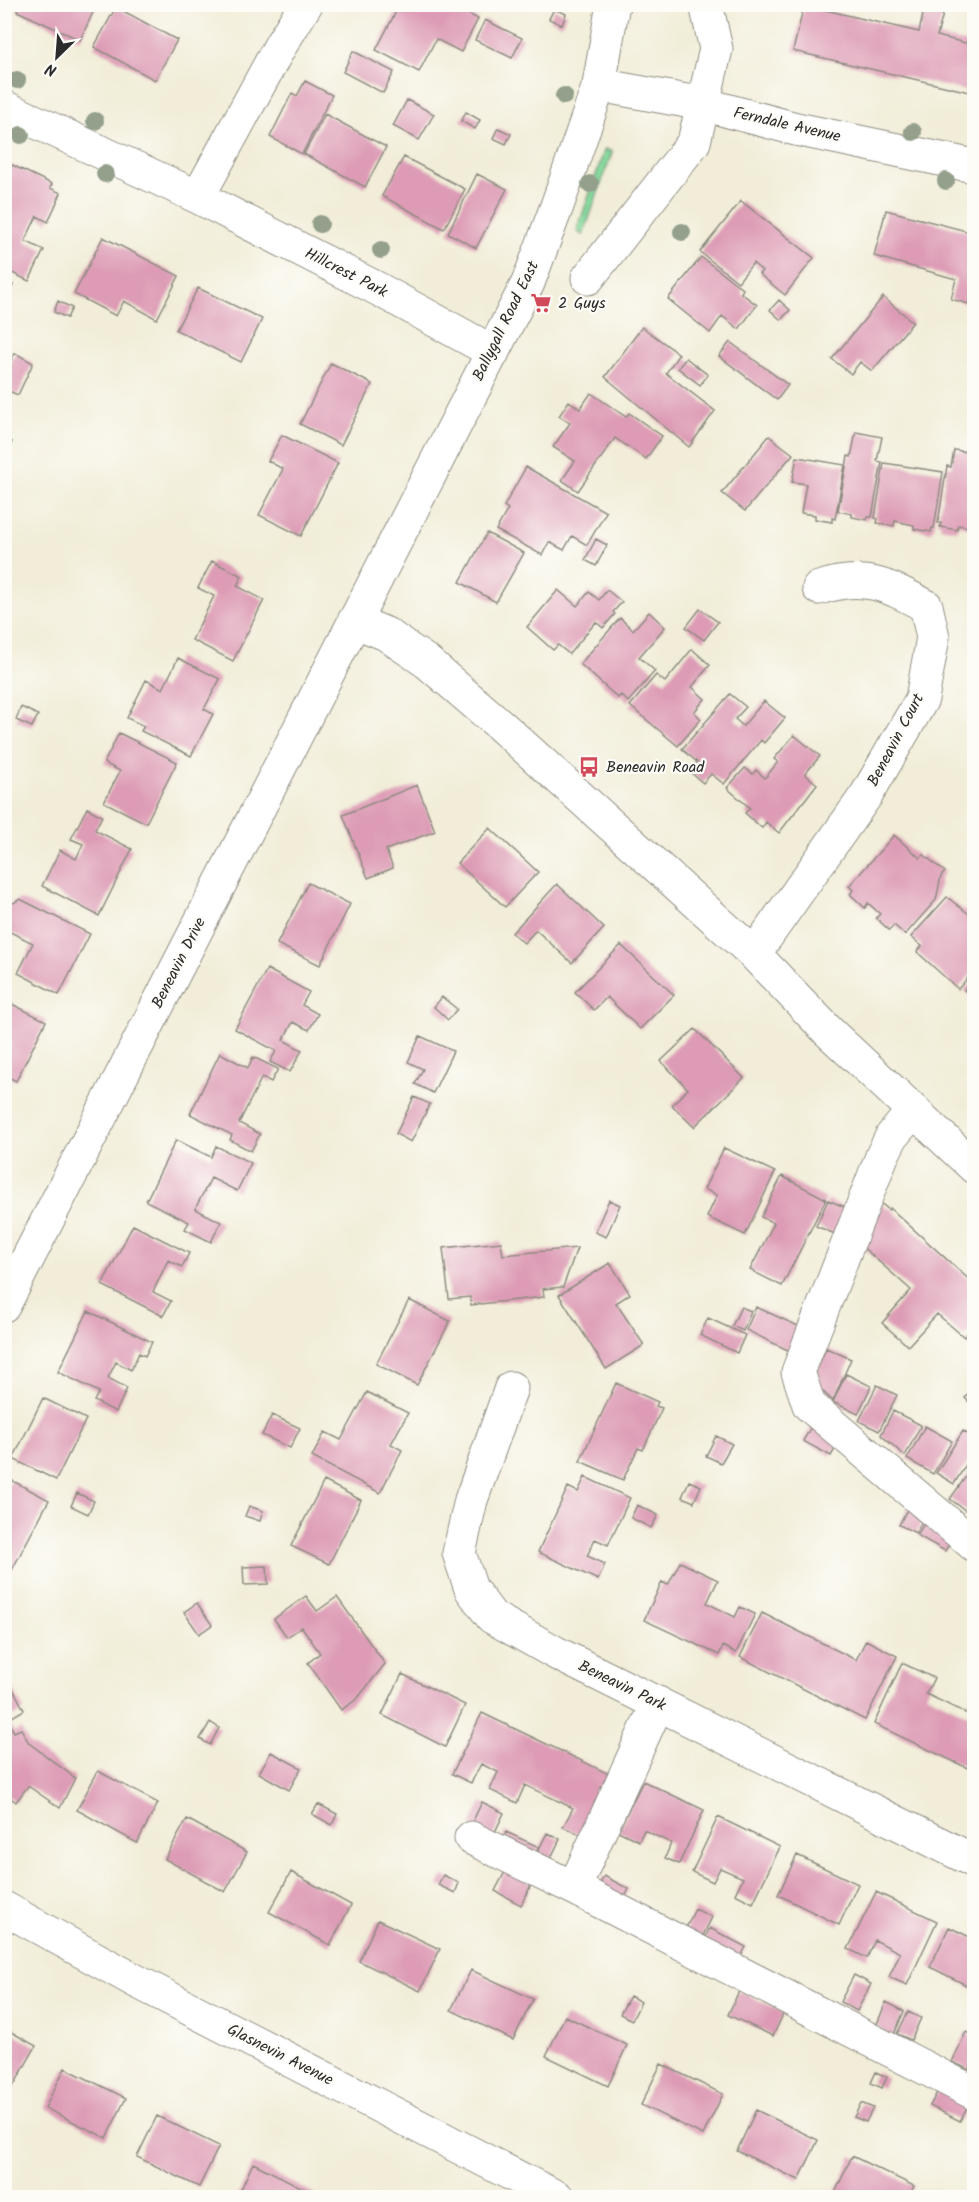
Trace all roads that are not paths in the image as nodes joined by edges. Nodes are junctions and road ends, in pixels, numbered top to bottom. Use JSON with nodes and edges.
{"nodes":[{"id":1,"x":306,"y":4,"type":"edge"},
{"id":2,"x":613,"y":4,"type":"edge"},
{"id":3,"x":706,"y":4,"type":"edge"},
{"id":4,"x":599,"y":85,"type":"junction"},
{"id":5,"x":703,"y":104,"type":"junction"},
{"id":6,"x":4,"y":107,"type":"edge"},
{"id":7,"x":975,"y":166,"type":"edge"},
{"id":8,"x":198,"y":197,"type":"junction"},
{"id":9,"x":588,"y":278,"type":"dead end"},
{"id":10,"x":493,"y":352,"type":"junction"},
{"id":11,"x":819,"y":588,"type":"dead end"},
{"id":12,"x":354,"y":621,"type":"junction"},
{"id":13,"x":754,"y":954,"type":"junction"},
{"id":14,"x":914,"y":1110,"type":"junction"},
{"id":15,"x":975,"y":1167,"type":"edge"},
{"id":16,"x":4,"y":1305,"type":"edge"},
{"id":17,"x":511,"y":1388,"type":"dead end"},
{"id":18,"x":975,"y":1545,"type":"edge"},
{"id":19,"x":658,"y":1703,"type":"junction"},
{"id":20,"x":471,"y":1838,"type":"dead end"},
{"id":21,"x":975,"y":1861,"type":"edge"},
{"id":22,"x":574,"y":1888,"type":"junction"},
{"id":23,"x":4,"y":1908,"type":"edge"},
{"id":24,"x":975,"y":2093,"type":"edge"},
{"id":25,"x":558,"y":2198,"type":"edge"}],
"edges":[{"from":1,"to":8,"type":"street"},
{"from":2,"to":4,"type":"street","name":"Ballygall Road East"},
{"from":3,"to":5,"type":"street"},
{"from":4,"to":5,"type":"street","name":"Ferndale Avenue"},
{"from":4,"to":10,"type":"street","name":"Ballygall Road East"},
{"from":5,"to":7,"type":"street","name":"Ferndale Avenue"},
{"from":5,"to":9,"type":"street"},
{"from":6,"to":8,"type":"street","name":"Hillcrest Park"},
{"from":8,"to":10,"type":"street","name":"Hillcrest Park"},
{"from":10,"to":12,"type":"street","name":"Ballygall Road East"},
{"from":11,"to":13,"type":"street","name":"Beneavin Court"},
{"from":12,"to":13,"type":"street"},
{"from":12,"to":16,"type":"street","name":"Beneavin Drive"},
{"from":13,"to":14,"type":"street"},
{"from":14,"to":15,"type":"street"},
{"from":14,"to":18,"type":"street"},
{"from":17,"to":19,"type":"street","name":"Beneavin Park"},
{"from":19,"to":21,"type":"street","name":"Beneavin Park"},
{"from":19,"to":22,"type":"street"},
{"from":20,"to":22,"type":"street"},
{"from":22,"to":24,"type":"street"},
{"from":23,"to":25,"type":"street","name":"Glasnevin Avenue"}]}
